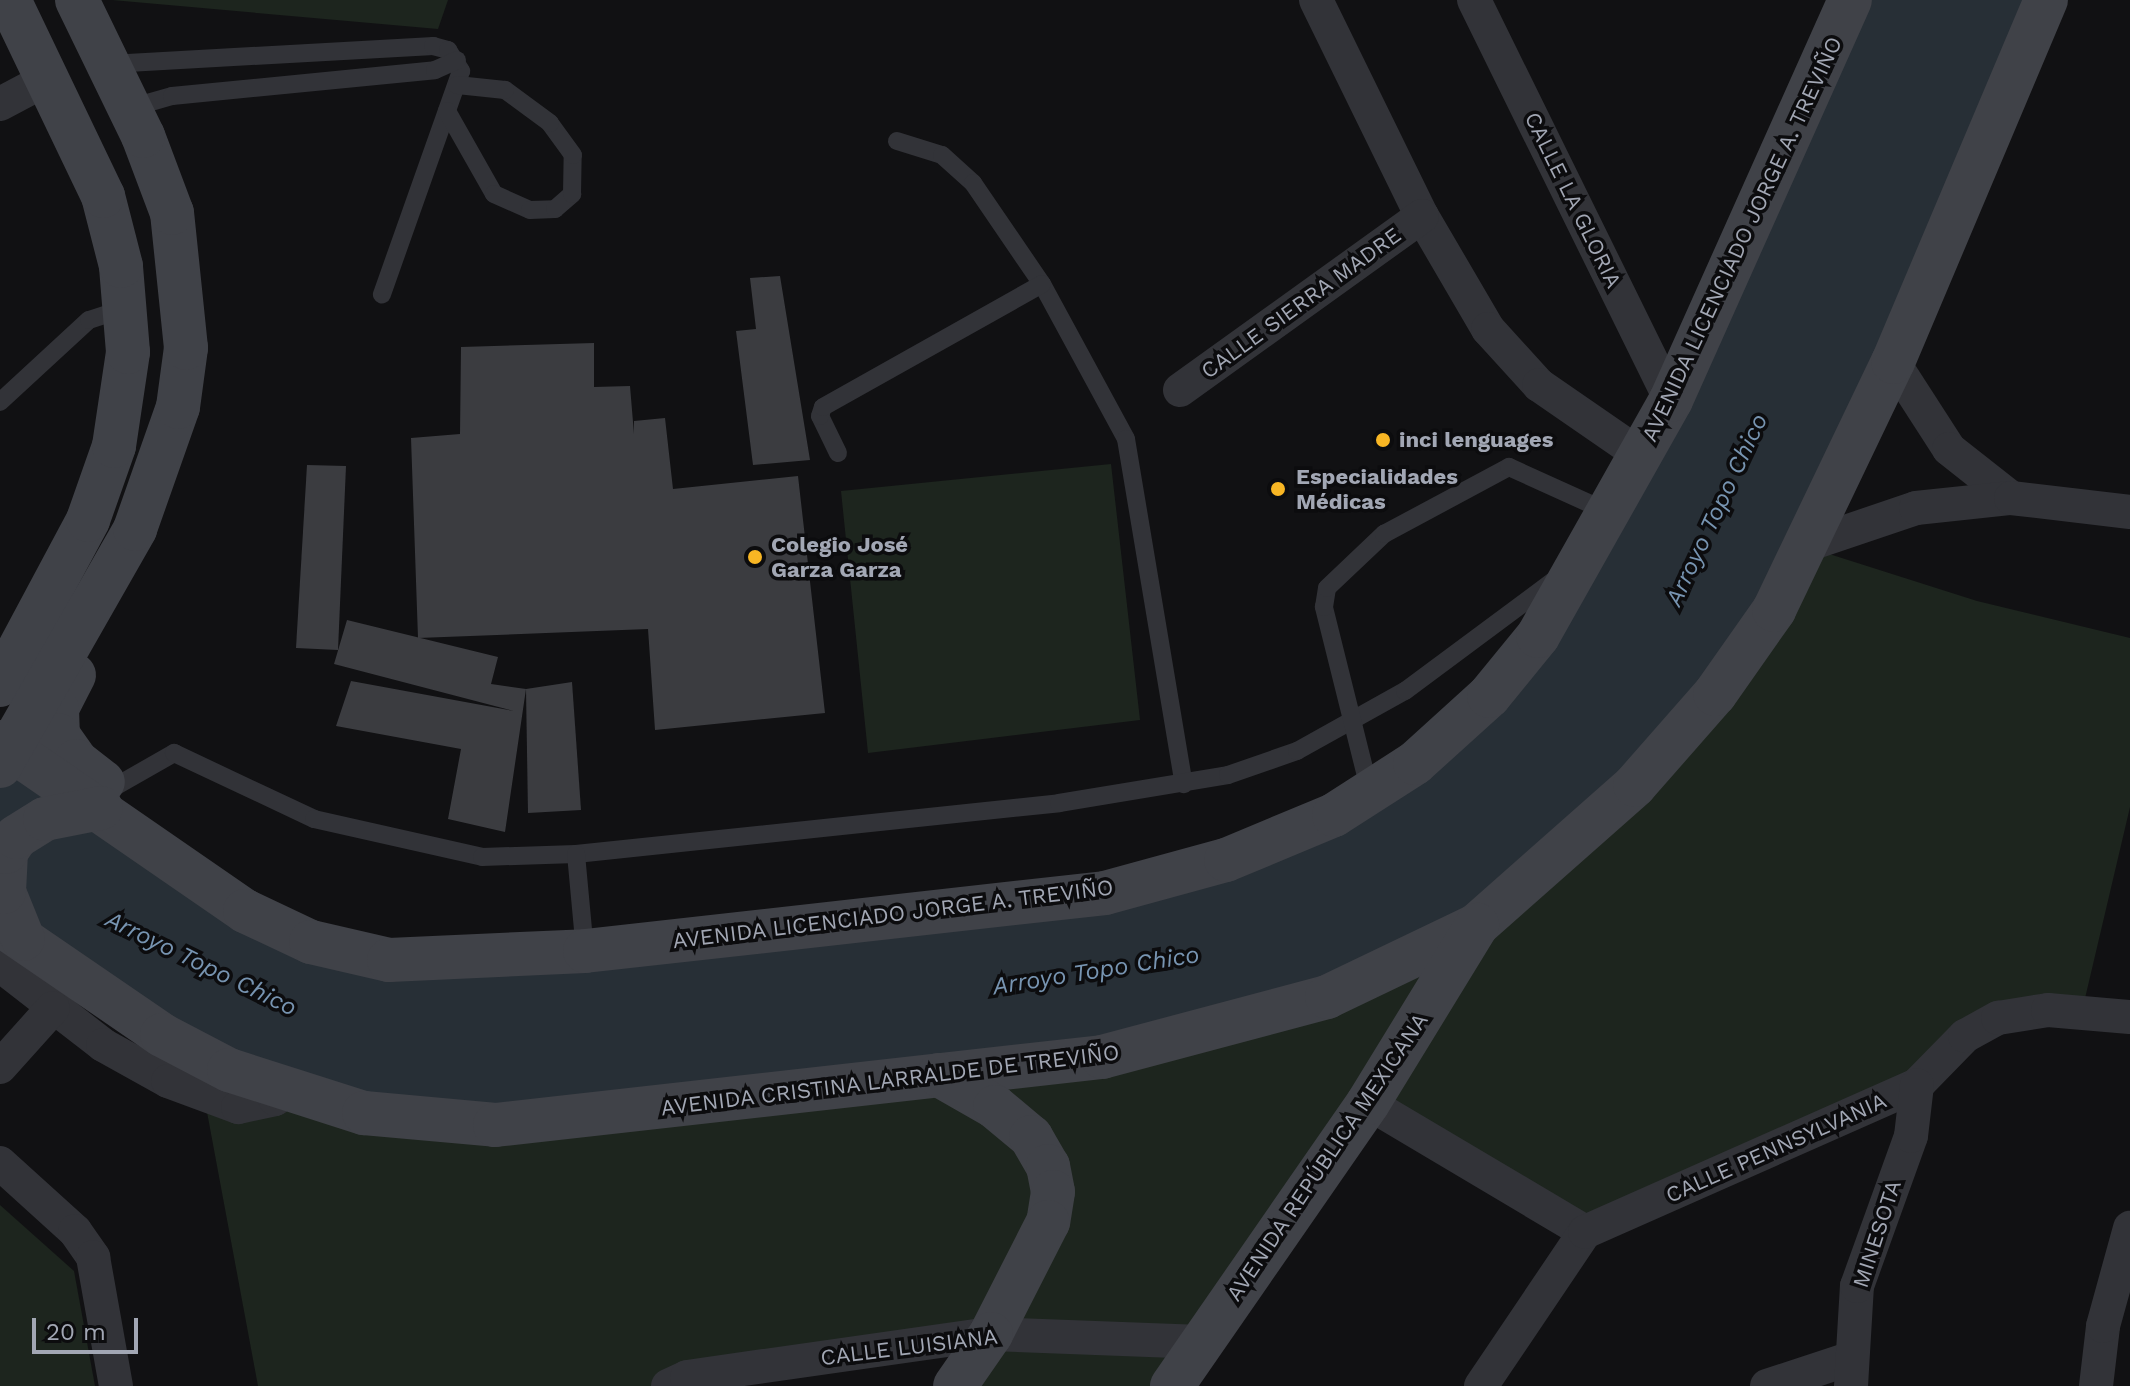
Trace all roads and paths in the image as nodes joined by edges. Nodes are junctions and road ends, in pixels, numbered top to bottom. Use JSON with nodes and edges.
{"nodes":[{"id":1,"x":77,"y":0,"type":"edge"},
{"id":2,"x":1316,"y":0,"type":"edge"},
{"id":3,"x":1474,"y":0,"type":"edge"},
{"id":4,"x":2046,"y":0,"type":"edge"},
{"id":5,"x":20,"y":4,"type":"edge"},
{"id":6,"x":1838,"y":9,"type":"edge"},
{"id":7,"x":457,"y":60,"type":"junction"},
{"id":8,"x":108,"y":64,"type":"junction"},
{"id":9,"x":49,"y":78,"type":"junction"},
{"id":10,"x":457,"y":85,"type":"junction"},
{"id":11,"x":0,"y":104,"type":"edge"},
{"id":12,"x":129,"y":108,"type":"junction"},
{"id":13,"x":447,"y":111,"type":"junction"},
{"id":14,"x":897,"y":141,"type":"dead end"},
{"id":15,"x":1422,"y":216,"type":"junction"},
{"id":16,"x":1042,"y":284,"type":"junction"},
{"id":17,"x":382,"y":294,"type":"dead end"},
{"id":18,"x":125,"y":308,"type":"junction"},
{"id":19,"x":1893,"y":362,"type":"junction"},
{"id":20,"x":1180,"y":390,"type":"dead end"},
{"id":21,"x":1671,"y":400,"type":"junction"},
{"id":22,"x":0,"y":402,"type":"edge"},
{"id":23,"x":838,"y":453,"type":"dead end"},
{"id":24,"x":1642,"y":456,"type":"junction"},
{"id":25,"x":2011,"y":498,"type":"junction"},
{"id":26,"x":2130,"y":512,"type":"edge"},
{"id":27,"x":88,"y":520,"type":"junction"},
{"id":28,"x":135,"y":529,"type":"junction"},
{"id":29,"x":1601,"y":531,"type":"junction"},
{"id":30,"x":1804,"y":546,"type":"junction"},
{"id":31,"x":0,"y":621,"type":"edge"},
{"id":32,"x":0,"y":685,"type":"edge"},
{"id":33,"x":1352,"y":722,"type":"junction"},
{"id":34,"x":4,"y":752,"type":"edge"},
{"id":35,"x":1184,"y":784,"type":"junction"},
{"id":36,"x":1370,"y":792,"type":"junction"},
{"id":37,"x":106,"y":798,"type":"junction"},
{"id":38,"x":576,"y":854,"type":"junction"},
{"id":39,"x":1477,"y":925,"type":"junction"},
{"id":40,"x":8,"y":943,"type":"edge"},
{"id":41,"x":585,"y":951,"type":"junction"},
{"id":42,"x":389,"y":960,"type":"junction"},
{"id":43,"x":53,"y":1008,"type":"junction"},
{"id":44,"x":2130,"y":1017,"type":"edge"},
{"id":45,"x":0,"y":1067,"type":"edge"},
{"id":46,"x":939,"y":1075,"type":"junction"},
{"id":47,"x":1917,"y":1085,"type":"junction"},
{"id":48,"x":285,"y":1089,"type":"junction"},
{"id":49,"x":1368,"y":1103,"type":"junction"},
{"id":50,"x":0,"y":1163,"type":"edge"},
{"id":51,"x":2130,"y":1228,"type":"edge"},
{"id":52,"x":1585,"y":1232,"type":"junction"},
{"id":53,"x":2125,"y":1265,"type":"edge"},
{"id":54,"x":991,"y":1334,"type":"junction"},
{"id":55,"x":1202,"y":1342,"type":"junction"},
{"id":56,"x":1852,"y":1372,"type":"edge"},
{"id":57,"x":116,"y":1386,"type":"edge"},
{"id":58,"x":668,"y":1386,"type":"edge"},
{"id":59,"x":955,"y":1386,"type":"edge"},
{"id":60,"x":1172,"y":1386,"type":"edge"},
{"id":61,"x":1481,"y":1386,"type":"edge"},
{"id":62,"x":1767,"y":1386,"type":"edge"},
{"id":63,"x":2096,"y":1386,"type":"edge"}],
"edges":[{"from":1,"to":8,"type":"main road"},
{"from":2,"to":15,"type":"street"},
{"from":3,"to":21,"type":"street","name":"CALLE LA GLORIA"},
{"from":4,"to":19,"type":"main road","name":"AVENIDA CRISTINA LARRALDE DE TREVIÑO"},
{"from":5,"to":9,"type":"main road"},
{"from":6,"to":21,"type":"main road","name":"AVENIDA LICENCIADO JORGE A. TREVIÑO"},
{"from":7,"to":8,"type":"lane"},
{"from":7,"to":10,"type":"lane"},
{"from":7,"to":12,"type":"lane"},
{"from":8,"to":12,"type":"main road"},
{"from":9,"to":11,"type":"street"},
{"from":9,"to":18,"type":"main road"},
{"from":10,"to":13,"type":"lane"},
{"from":10,"to":13,"type":"lane"},
{"from":12,"to":28,"type":"main road"},
{"from":13,"to":17,"type":"lane"},
{"from":14,"to":16,"type":"lane"},
{"from":15,"to":20,"type":"street","name":"CALLE SIERRA MADRE"},
{"from":15,"to":24,"type":"street"},
{"from":16,"to":23,"type":"lane"},
{"from":16,"to":35,"type":"lane"},
{"from":18,"to":22,"type":"lane"},
{"from":18,"to":27,"type":"main road"},
{"from":19,"to":25,"type":"street"},
{"from":19,"to":30,"type":"main road","name":"AVENIDA CRISTINA LARRALDE DE TREVIÑO"},
{"from":21,"to":24,"type":"main road","name":"AVENIDA LICENCIADO JORGE A. TREVIÑO"},
{"from":24,"to":29,"type":"main road","name":"AVENIDA LICENCIADO JORGE A. TREVIÑO"},
{"from":25,"to":26,"type":"street"},
{"from":25,"to":30,"type":"street"},
{"from":27,"to":31,"type":"main road"},
{"from":27,"to":32,"type":"main road"},
{"from":28,"to":34,"type":"main road"},
{"from":28,"to":37,"type":"main road"},
{"from":29,"to":33,"type":"lane"},
{"from":29,"to":33,"type":"lane"},
{"from":29,"to":36,"type":"main road","name":"AVENIDA LICENCIADO JORGE A. TREVIÑO"},
{"from":30,"to":39,"type":"main road","name":"AVENIDA CRISTINA LARRALDE DE TREVIÑO"},
{"from":33,"to":35,"type":"lane"},
{"from":33,"to":36,"type":"lane"},
{"from":34,"to":37,"type":"main road","name":"AVENIDA LICENCIADO JORGE A. TREVIÑO"},
{"from":35,"to":38,"type":"lane"},
{"from":36,"to":41,"type":"main road","name":"AVENIDA LICENCIADO JORGE A. TREVIÑO"},
{"from":37,"to":38,"type":"lane"},
{"from":37,"to":40,"type":"main road"},
{"from":37,"to":42,"type":"main road"},
{"from":37,"to":42,"type":"main road","name":"AVENIDA LICENCIADO JORGE A. TREVIÑO"},
{"from":38,"to":41,"type":"lane"},
{"from":39,"to":46,"type":"main road","name":"AVENIDA CRISTINA LARRALDE DE TREVIÑO"},
{"from":39,"to":49,"type":"main road","name":"AVENIDA REPÚBLICA MEXICANA"},
{"from":40,"to":43,"type":"street"},
{"from":40,"to":48,"type":"main road","name":"AVENIDA CRISTINA LARRALDE DE TREVIÑO"},
{"from":41,"to":42,"type":"main road","name":"AVENIDA LICENCIADO JORGE A. TREVIÑO"},
{"from":43,"to":45,"type":"street"},
{"from":43,"to":48,"type":"street"},
{"from":44,"to":47,"type":"street","name":"CALLE PENNSYLVANIA"},
{"from":46,"to":48,"type":"main road","name":"AVENIDA CRISTINA LARRALDE DE TREVIÑO"},
{"from":46,"to":54,"type":"main road"},
{"from":47,"to":52,"type":"street","name":"CALLE PENNSYLVANIA"},
{"from":47,"to":56,"type":"street","name":"MINESOTA"},
{"from":49,"to":52,"type":"street"},
{"from":49,"to":55,"type":"main road","name":"AVENIDA REPÚBLICA MEXICANA"},
{"from":50,"to":57,"type":"street"},
{"from":51,"to":53,"type":"street"},
{"from":52,"to":61,"type":"street"},
{"from":53,"to":63,"type":"street"},
{"from":54,"to":55,"type":"street","name":"CALLE LUISIANA"},
{"from":54,"to":58,"type":"street","name":"CALLE LUISIANA"},
{"from":54,"to":59,"type":"main road"},
{"from":55,"to":60,"type":"main road","name":"AVENIDA REPÚBLICA MEXICANA"},
{"from":56,"to":62,"type":"street"}]}
